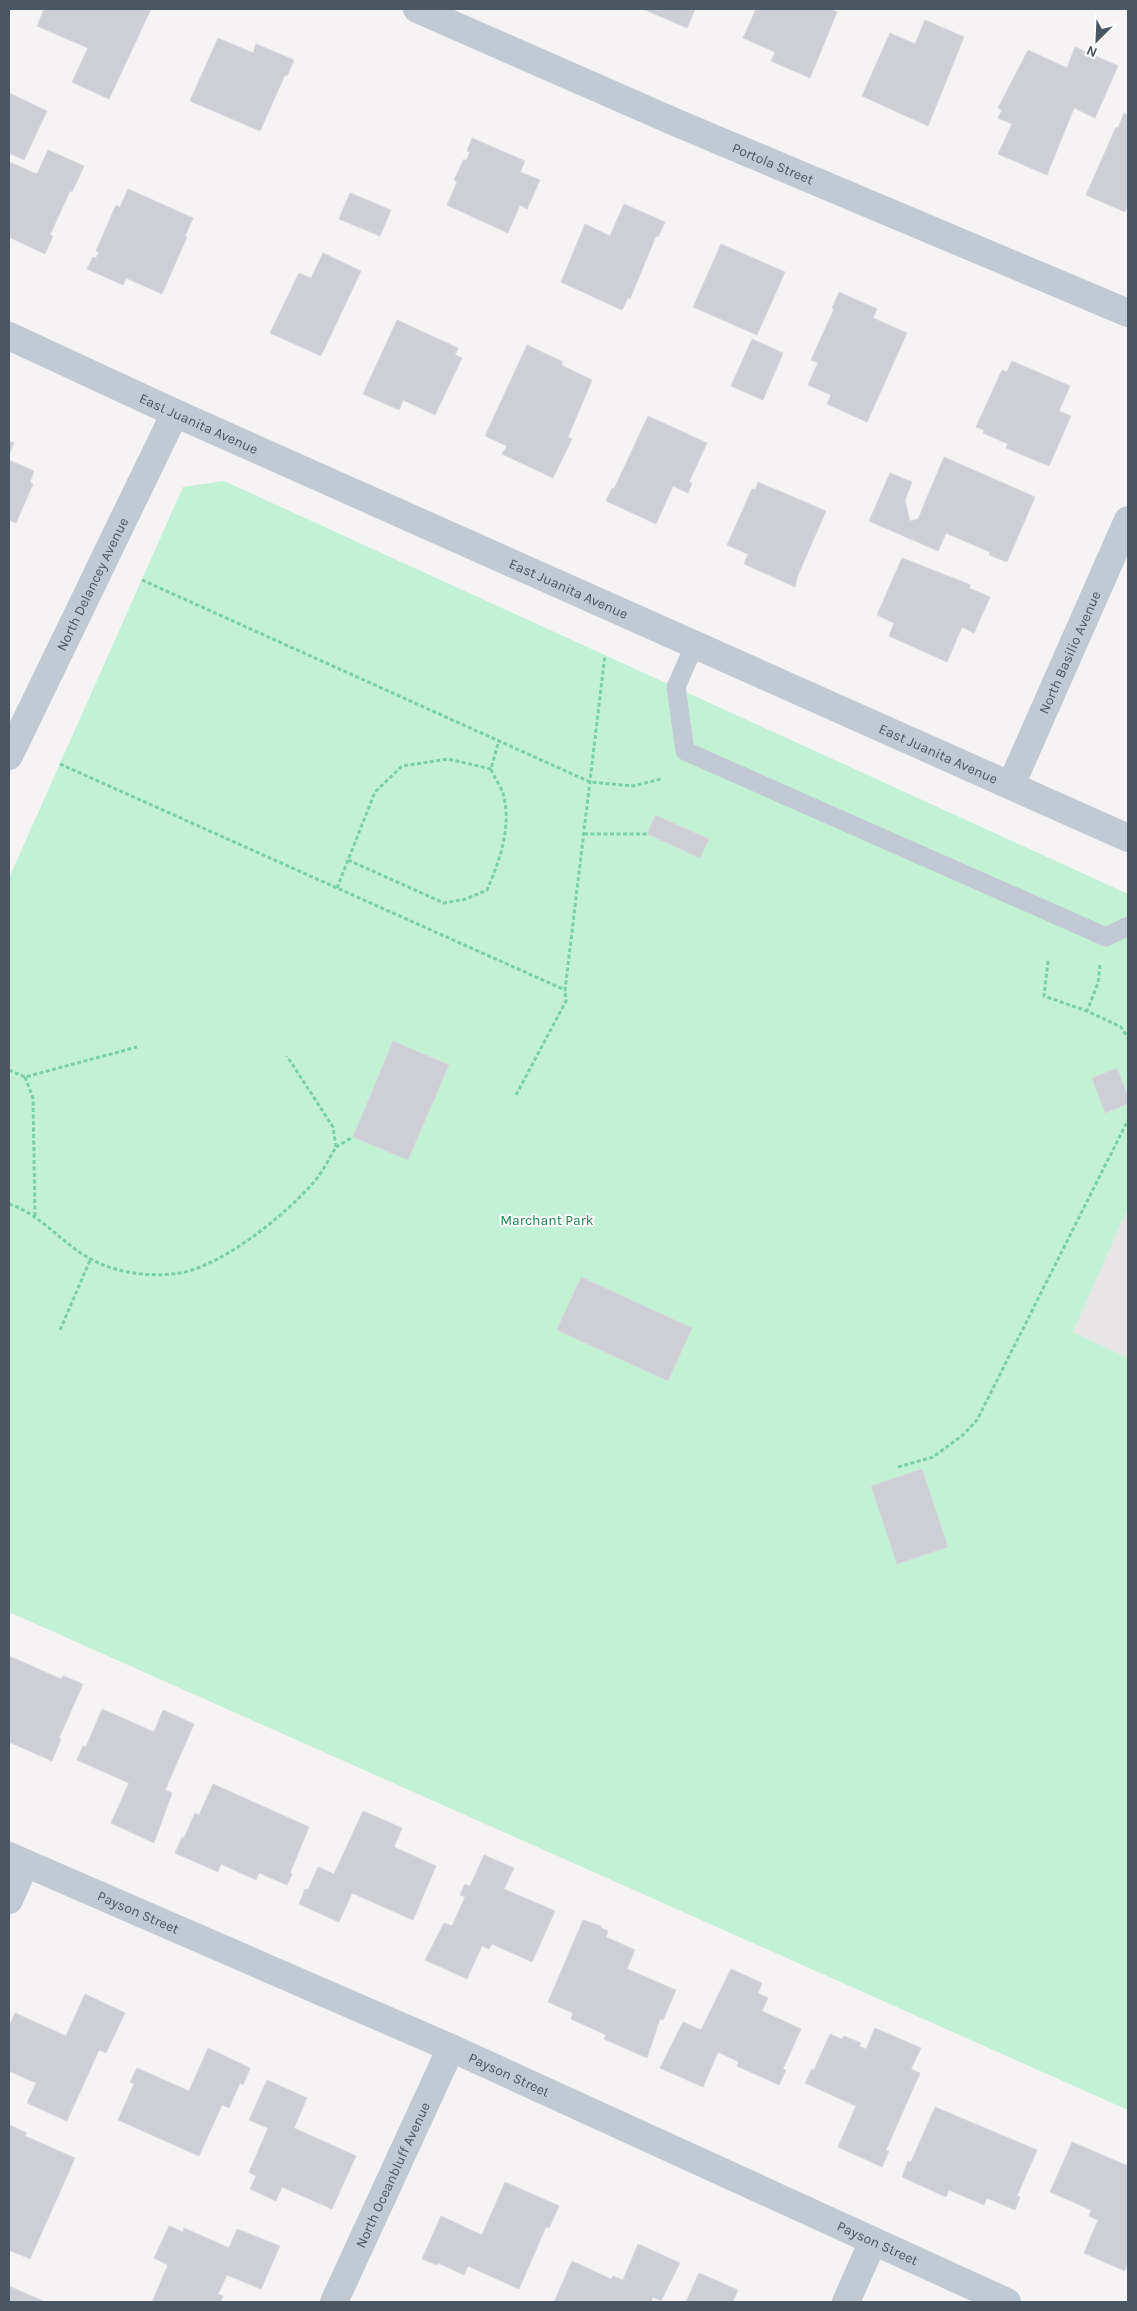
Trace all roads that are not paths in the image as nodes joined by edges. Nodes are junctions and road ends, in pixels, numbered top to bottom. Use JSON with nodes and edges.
{"nodes":[{"id":1,"x":417,"y":9,"type":"edge"},
{"id":2,"x":1128,"y":313,"type":"edge"},
{"id":3,"x":9,"y":336,"type":"edge"},
{"id":4,"x":175,"y":413,"type":"junction"},
{"id":5,"x":1128,"y":520,"type":"edge"},
{"id":6,"x":695,"y":644,"type":"junction"},
{"id":7,"x":9,"y":756,"type":"edge"},
{"id":8,"x":1011,"y":785,"type":"junction"},
{"id":9,"x":1128,"y":838,"type":"edge"},
{"id":10,"x":1128,"y":926,"type":"edge"},
{"id":11,"x":17,"y":1860,"type":"edge"},
{"id":12,"x":9,"y":1900,"type":"edge"},
{"id":13,"x":451,"y":2048,"type":"junction"},
{"id":14,"x":873,"y":2241,"type":"junction"},
{"id":15,"x":334,"y":2302,"type":"edge"},
{"id":16,"x":846,"y":2302,"type":"edge"},
{"id":17,"x":1007,"y":2302,"type":"edge"}],
"edges":[{"from":1,"to":2,"type":"street","name":"Portola Street"},
{"from":3,"to":4,"type":"street","name":"East Juanita Avenue"},
{"from":4,"to":6,"type":"street","name":"East Juanita Avenue"},
{"from":4,"to":7,"type":"street","name":"North Delancey Avenue"},
{"from":5,"to":8,"type":"street","name":"North Basilio Avenue"},
{"from":6,"to":8,"type":"street","name":"East Juanita Avenue"},
{"from":6,"to":10,"type":"lane"},
{"from":8,"to":9,"type":"street","name":"East Juanita Avenue"},
{"from":11,"to":12,"type":"street"},
{"from":11,"to":13,"type":"street","name":"Payson Street"},
{"from":13,"to":14,"type":"street","name":"Payson Street"},
{"from":13,"to":15,"type":"street","name":"North Oceanbluff Avenue"},
{"from":14,"to":16,"type":"street"},
{"from":14,"to":17,"type":"street","name":"Payson Street"}]}
